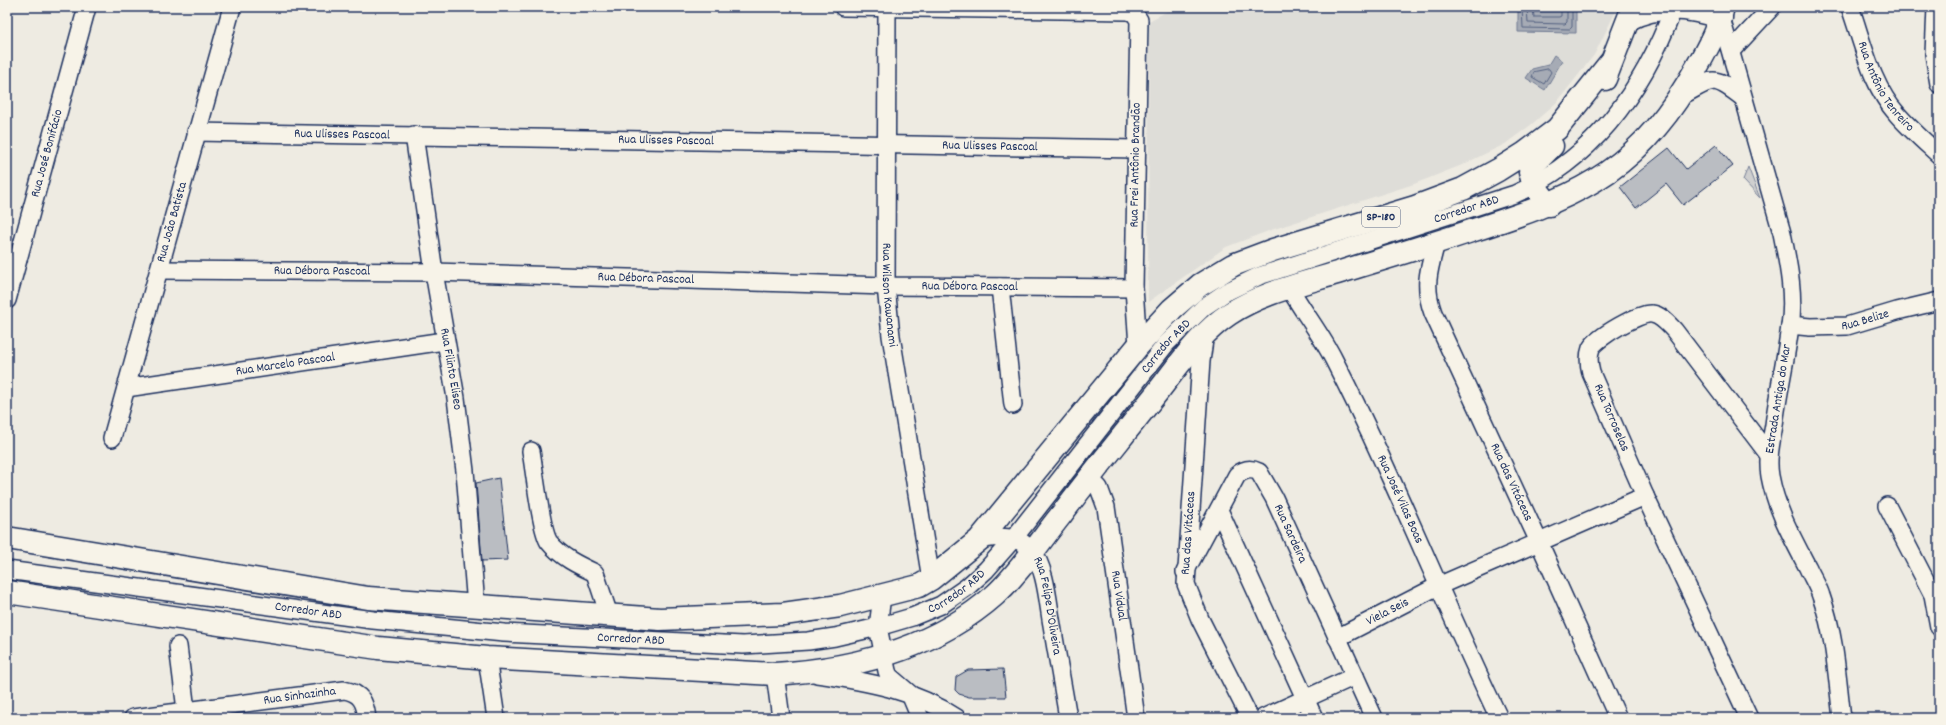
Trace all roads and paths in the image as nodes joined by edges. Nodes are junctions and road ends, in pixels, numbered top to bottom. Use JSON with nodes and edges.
{"nodes":[{"id":1,"x":87,"y":7,"type":"edge"},
{"id":2,"x":232,"y":7,"type":"edge"},
{"id":3,"x":843,"y":7,"type":"edge"},
{"id":4,"x":887,"y":7,"type":"edge"},
{"id":5,"x":1674,"y":7,"type":"edge"},
{"id":6,"x":1772,"y":7,"type":"edge"},
{"id":7,"x":1850,"y":7,"type":"edge"},
{"id":8,"x":1631,"y":13,"type":"edge"},
{"id":9,"x":1722,"y":13,"type":"edge"},
{"id":10,"x":1937,"y":17,"type":"edge"},
{"id":11,"x":1731,"y":51,"type":"junction"},
{"id":12,"x":1609,"y":64,"type":"junction"},
{"id":13,"x":1939,"y":84,"type":"edge"},
{"id":14,"x":1679,"y":97,"type":"junction"},
{"id":15,"x":1742,"y":98,"type":"junction"},
{"id":16,"x":196,"y":132,"type":"junction"},
{"id":17,"x":414,"y":135,"type":"junction"},
{"id":18,"x":887,"y":144,"type":"junction"},
{"id":19,"x":1136,"y":149,"type":"junction"},
{"id":20,"x":1939,"y":155,"type":"edge"},
{"id":21,"x":1534,"y":185,"type":"junction"},
{"id":22,"x":1549,"y":205,"type":"junction"},
{"id":23,"x":1436,"y":243,"type":"junction"},
{"id":24,"x":159,"y":270,"type":"junction"},
{"id":25,"x":434,"y":272,"type":"junction"},
{"id":26,"x":886,"y":286,"type":"junction"},
{"id":27,"x":1000,"y":287,"type":"junction"},
{"id":28,"x":1289,"y":287,"type":"junction"},
{"id":29,"x":1134,"y":288,"type":"junction"},
{"id":30,"x":7,"y":300,"type":"edge"},
{"id":31,"x":1939,"y":301,"type":"edge"},
{"id":32,"x":1136,"y":314,"type":"junction"},
{"id":33,"x":1162,"y":319,"type":"junction"},
{"id":34,"x":1790,"y":325,"type":"junction"},
{"id":35,"x":1205,"y":333,"type":"junction"},
{"id":36,"x":444,"y":340,"type":"junction"},
{"id":37,"x":1138,"y":346,"type":"junction"},
{"id":38,"x":126,"y":388,"type":"junction"},
{"id":39,"x":1013,"y":405,"type":"dead end"},
{"id":40,"x":112,"y":438,"type":"dead end"},
{"id":41,"x":531,"y":450,"type":"dead end"},
{"id":42,"x":1769,"y":455,"type":"junction"},
{"id":43,"x":1088,"y":478,"type":"junction"},
{"id":44,"x":1645,"y":496,"type":"junction"},
{"id":45,"x":1888,"y":506,"type":"dead end"},
{"id":46,"x":1219,"y":510,"type":"junction"},
{"id":47,"x":1014,"y":538,"type":"junction"},
{"id":48,"x":979,"y":540,"type":"junction"},
{"id":49,"x":14,"y":542,"type":"edge"},
{"id":50,"x":1540,"y":542,"type":"junction"},
{"id":51,"x":1033,"y":552,"type":"junction"},
{"id":52,"x":7,"y":570,"type":"edge"},
{"id":53,"x":1185,"y":572,"type":"junction"},
{"id":54,"x":931,"y":580,"type":"junction"},
{"id":55,"x":1438,"y":586,"type":"junction"},
{"id":56,"x":7,"y":592,"type":"edge"},
{"id":57,"x":882,"y":596,"type":"junction"},
{"id":58,"x":1936,"y":597,"type":"edge"},
{"id":59,"x":476,"y":606,"type":"junction"},
{"id":60,"x":609,"y":615,"type":"junction"},
{"id":61,"x":1939,"y":627,"type":"edge"},
{"id":62,"x":878,"y":628,"type":"junction"},
{"id":63,"x":1337,"y":638,"type":"junction"},
{"id":64,"x":178,"y":646,"type":"dead end"},
{"id":65,"x":884,"y":656,"type":"junction"},
{"id":66,"x":486,"y":658,"type":"junction"},
{"id":67,"x":803,"y":672,"type":"junction"},
{"id":68,"x":776,"y":674,"type":"junction"},
{"id":69,"x":1355,"y":676,"type":"junction"},
{"id":70,"x":910,"y":694,"type":"junction"},
{"id":71,"x":1305,"y":699,"type":"junction"},
{"id":72,"x":366,"y":711,"type":"edge"},
{"id":73,"x":187,"y":714,"type":"edge"},
{"id":74,"x":133,"y":718,"type":"edge"},
{"id":75,"x":496,"y":718,"type":"edge"},
{"id":76,"x":781,"y":718,"type":"edge"},
{"id":77,"x":920,"y":718,"type":"edge"},
{"id":78,"x":957,"y":718,"type":"edge"},
{"id":79,"x":1068,"y":718,"type":"edge"},
{"id":80,"x":1136,"y":718,"type":"edge"},
{"id":81,"x":1250,"y":718,"type":"edge"},
{"id":82,"x":1263,"y":718,"type":"edge"},
{"id":83,"x":1314,"y":718,"type":"edge"},
{"id":84,"x":1374,"y":718,"type":"edge"},
{"id":85,"x":1499,"y":718,"type":"edge"},
{"id":86,"x":1618,"y":718,"type":"edge"},
{"id":87,"x":1749,"y":718,"type":"edge"},
{"id":88,"x":1842,"y":718,"type":"edge"}],
"edges":[{"from":1,"to":30,"type":"street","name":"Rua José Bonifácio"},
{"from":2,"to":16,"type":"street","name":"Rua João Batista"},
{"from":3,"to":4,"type":"street"},
{"from":4,"to":18,"type":"street","name":"Rua Wilson Kawanami"},
{"from":4,"to":19,"type":"street","name":"Rua Frei Antônio Brandão"},
{"from":5,"to":8,"type":"main road"},
{"from":5,"to":9,"type":"main road"},
{"from":5,"to":21,"type":"street","name":"Corredor ABD"},
{"from":6,"to":11,"type":"street"},
{"from":7,"to":20,"type":"street","name":"Rua Antônio Tenreiro"},
{"from":8,"to":12,"type":"main road","number":"SP-180"},
{"from":9,"to":11,"type":"street","name":"Estrada Antiga do Mar"},
{"from":9,"to":14,"type":"main road"},
{"from":10,"to":13,"type":"street"},
{"from":11,"to":15,"type":"street","name":"Estrada Antiga do Mar"},
{"from":12,"to":21,"type":"main road"},
{"from":12,"to":33,"type":"main road","number":"SP-180"},
{"from":14,"to":15,"type":"street"},
{"from":14,"to":22,"type":"main road"},
{"from":15,"to":34,"type":"street","name":"Estrada Antiga do Mar"},
{"from":16,"to":17,"type":"street","name":"Rua Ulisses Pascoal"},
{"from":16,"to":24,"type":"street","name":"Rua João Batista"},
{"from":17,"to":18,"type":"street","name":"Rua Ulisses Pascoal"},
{"from":17,"to":25,"type":"street","name":"Rua Filinto Eliseo"},
{"from":18,"to":19,"type":"street","name":"Rua Ulisses Pascoal"},
{"from":18,"to":26,"type":"street","name":"Rua Wilson Kawanami"},
{"from":19,"to":29,"type":"street","name":"Rua Frei Antônio Brandão"},
{"from":21,"to":22,"type":"main road"},
{"from":21,"to":47,"type":"street","name":"Corredor ABD"},
{"from":22,"to":23,"type":"main road"},
{"from":23,"to":28,"type":"main road"},
{"from":23,"to":50,"type":"street","name":"Rua das Vitáceas"},
{"from":24,"to":25,"type":"street","name":"Rua Débora Pascoal"},
{"from":24,"to":38,"type":"street","name":"Rua João Batista"},
{"from":25,"to":26,"type":"street","name":"Rua Débora Pascoal"},
{"from":25,"to":36,"type":"street","name":"Rua Filinto Eliseo"},
{"from":26,"to":27,"type":"street","name":"Rua Débora Pascoal"},
{"from":26,"to":54,"type":"street","name":"Rua Wilson Kawanami"},
{"from":27,"to":29,"type":"street","name":"Rua Débora Pascoal"},
{"from":27,"to":39,"type":"street"},
{"from":28,"to":35,"type":"main road"},
{"from":28,"to":55,"type":"street","name":"Rua José Vilas Boas"},
{"from":29,"to":32,"type":"street","name":"Rua Frei Antônio Brandão"},
{"from":31,"to":34,"type":"street","name":"Rua Belize"},
{"from":32,"to":33,"type":"street"},
{"from":32,"to":37,"type":"street","name":"Rua Frei Antônio Brandão"},
{"from":33,"to":37,"type":"main road","number":"SP-180"},
{"from":34,"to":42,"type":"street","name":"Estrada Antiga do Mar"},
{"from":35,"to":43,"type":"main road"},
{"from":35,"to":53,"type":"street","name":"Rua das Vitáceas"},
{"from":36,"to":38,"type":"street","name":"Rua Marcelo Pascoal"},
{"from":36,"to":59,"type":"street","name":"Rua Filinto Eliseo"},
{"from":37,"to":48,"type":"main road"},
{"from":38,"to":40,"type":"street","name":"Rua João Batista"},
{"from":41,"to":60,"type":"street"},
{"from":42,"to":44,"type":"street","name":"Rua Torroselas"},
{"from":42,"to":88,"type":"street","name":"Estrada Antiga do Mar"},
{"from":43,"to":51,"type":"main road"},
{"from":43,"to":80,"type":"street","name":"Rua Vidual"},
{"from":44,"to":50,"type":"street","name":"Viela Seis"},
{"from":44,"to":87,"type":"street","name":"Rua Torroselas"},
{"from":45,"to":58,"type":"street"},
{"from":46,"to":53,"type":"street","name":"Rua Sardeira"},
{"from":46,"to":63,"type":"street","name":"Rua Sardeira"},
{"from":46,"to":71,"type":"street"},
{"from":47,"to":48,"type":"street"},
{"from":47,"to":51,"type":"street","name":"Rua Felipe D'Oliveira"},
{"from":47,"to":62,"type":"street","name":"Corredor ABD"},
{"from":48,"to":54,"type":"main road"},
{"from":49,"to":59,"type":"main road"},
{"from":50,"to":55,"type":"street","name":"Viela Seis"},
{"from":50,"to":86,"type":"street","name":"Rua das Vitáceas"},
{"from":51,"to":65,"type":"main road"},
{"from":51,"to":79,"type":"street","name":"Rua Felipe D'Oliveira"},
{"from":52,"to":62,"type":"street","name":"Corredor ABD"},
{"from":53,"to":81,"type":"street","name":"Rua das Vitáceas"},
{"from":54,"to":57,"type":"main road"},
{"from":55,"to":63,"type":"street","name":"Viela Seis"},
{"from":55,"to":85,"type":"street","name":"Rua José Vilas Boas"},
{"from":56,"to":66,"type":"main road"},
{"from":57,"to":60,"type":"main road"},
{"from":57,"to":62,"type":"street"},
{"from":58,"to":61,"type":"street"},
{"from":59,"to":60,"type":"main road"},
{"from":62,"to":65,"type":"street"},
{"from":63,"to":69,"type":"street","name":"Rua Sardeira"},
{"from":64,"to":73,"type":"street"},
{"from":65,"to":67,"type":"main road"},
{"from":65,"to":70,"type":"street"},
{"from":66,"to":68,"type":"main road"},
{"from":66,"to":75,"type":"street"},
{"from":67,"to":68,"type":"main road"},
{"from":67,"to":70,"type":"street"},
{"from":68,"to":76,"type":"street"},
{"from":69,"to":71,"type":"street"},
{"from":69,"to":84,"type":"street","name":"Rua Sardeira"},
{"from":70,"to":77,"type":"street"},
{"from":70,"to":78,"type":"street"},
{"from":71,"to":82,"type":"street"},
{"from":71,"to":83,"type":"street"},
{"from":72,"to":73,"type":"street","name":"Rua Sinhazinha"},
{"from":73,"to":74,"type":"street","name":"Rua Sinhazinha"}]}
